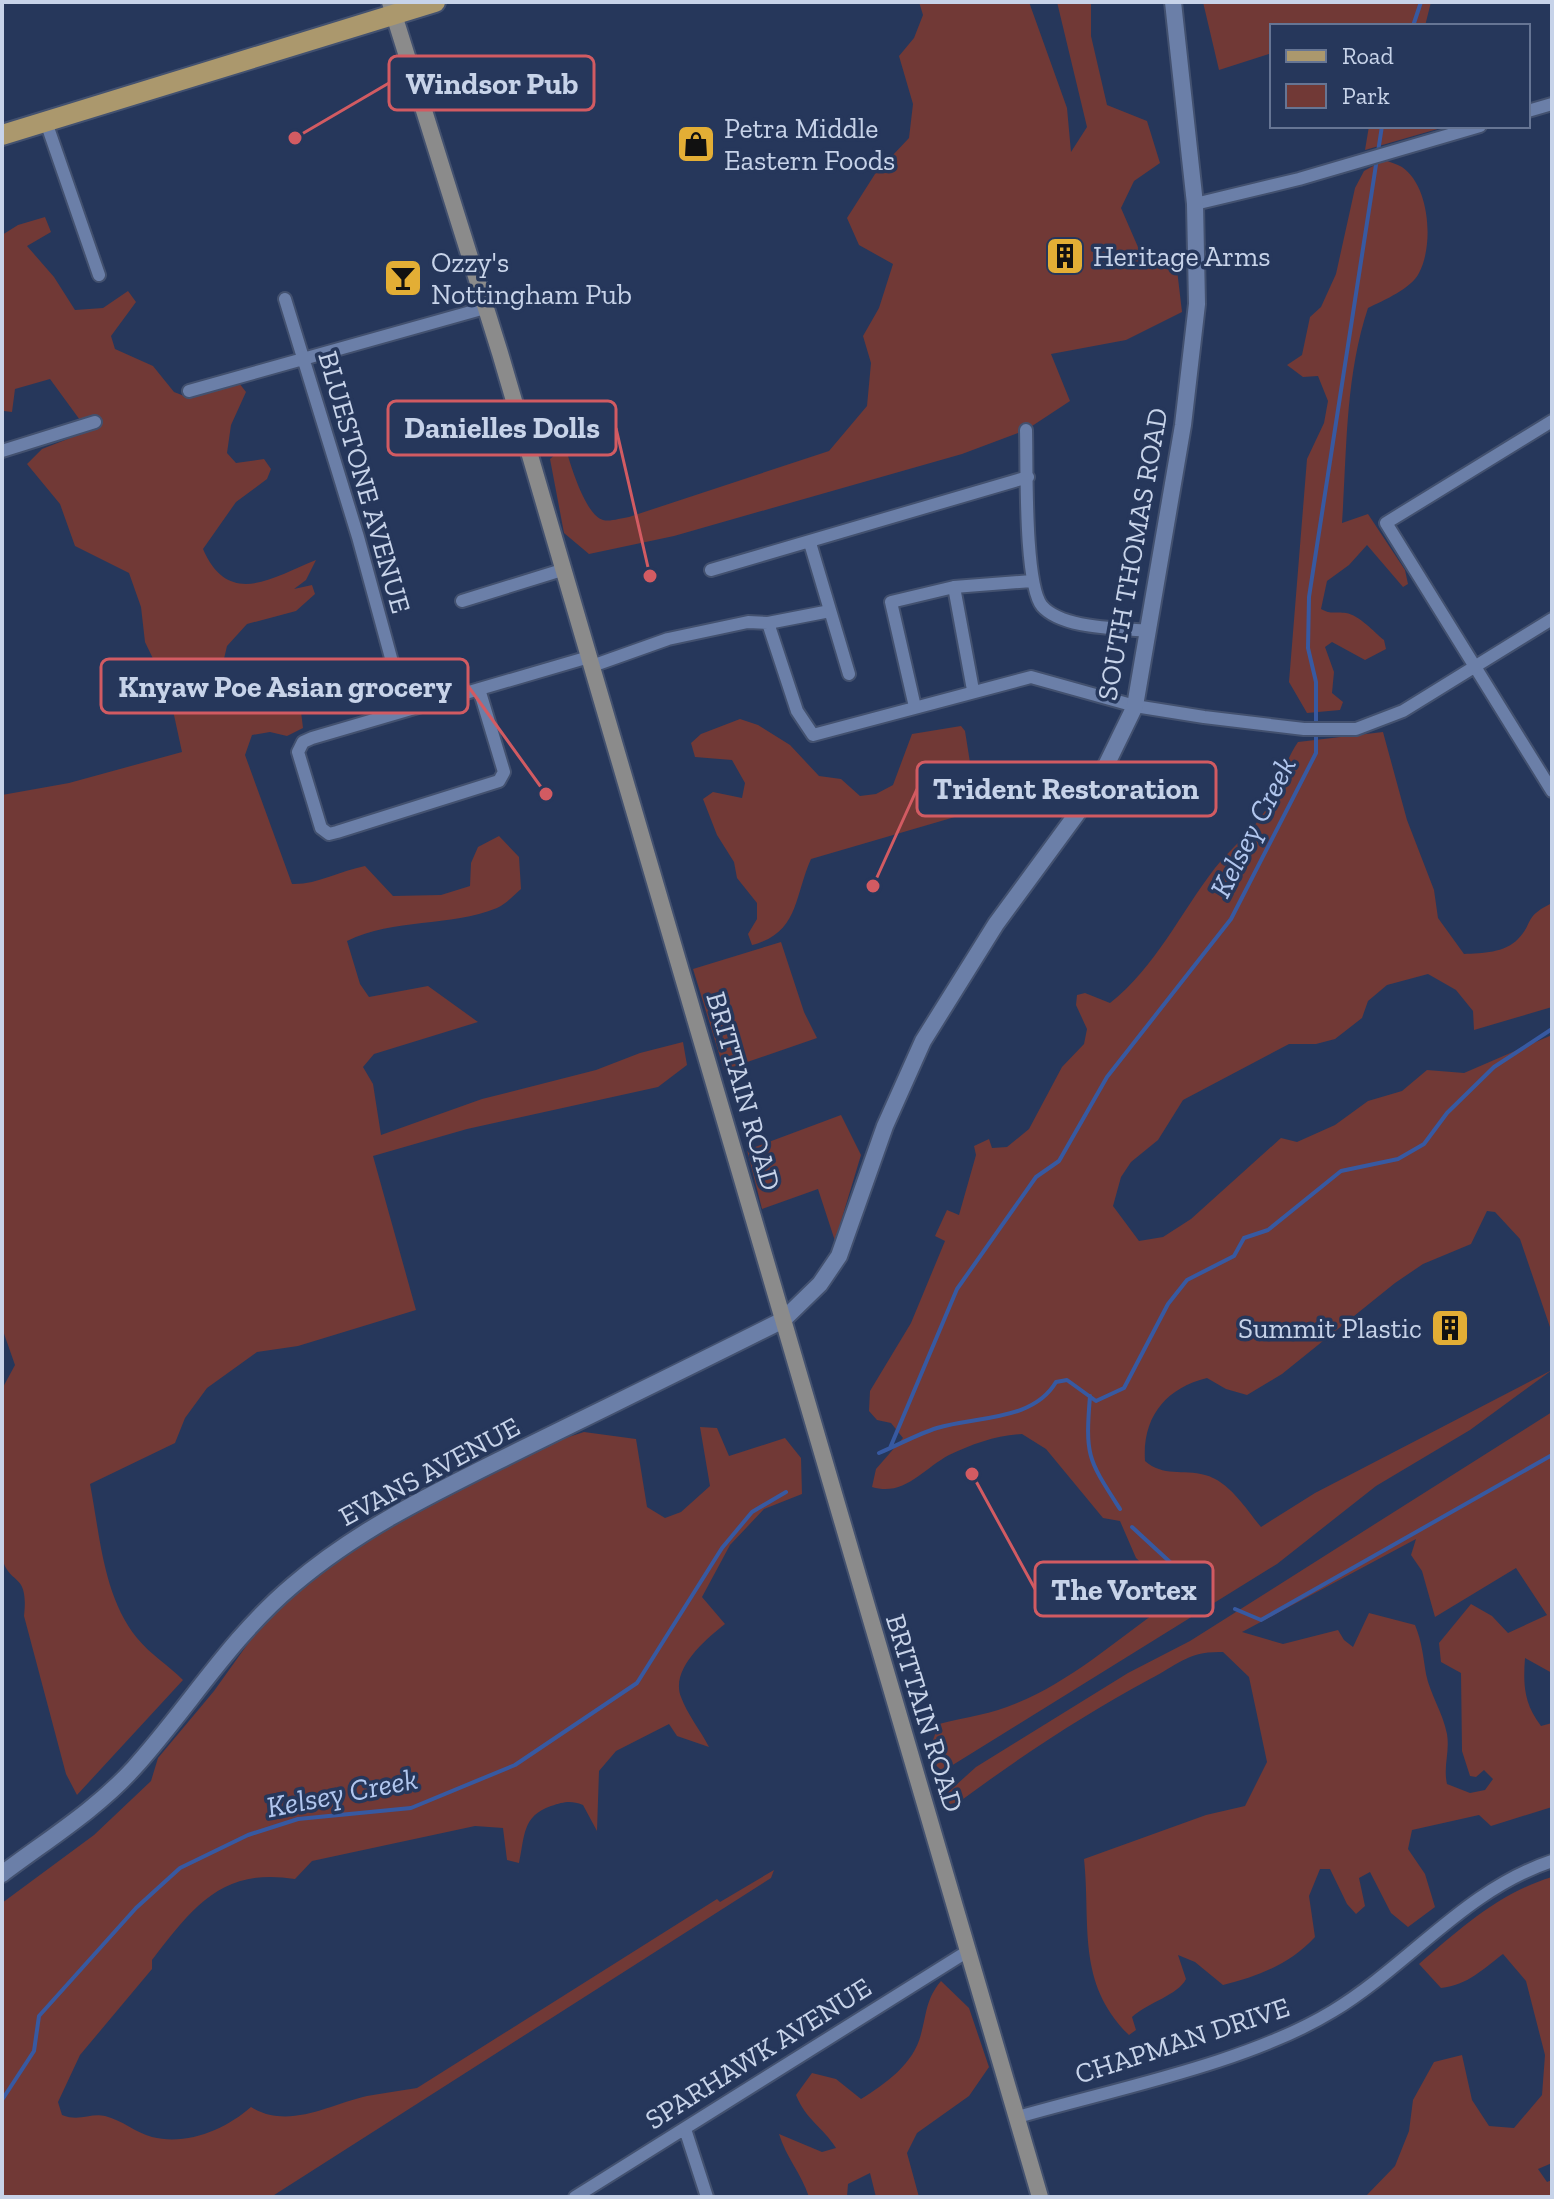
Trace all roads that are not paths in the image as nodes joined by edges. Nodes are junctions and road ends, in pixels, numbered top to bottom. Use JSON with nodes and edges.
{"nodes":[{"id":1,"x":435,"y":2,"type":"edge"},
{"id":2,"x":1173,"y":2,"type":"edge"},
{"id":3,"x":391,"y":8,"type":"edge"},
{"id":4,"x":1552,"y":104,"type":"edge"},
{"id":5,"x":1530,"y":110,"type":"edge"},
{"id":6,"x":46,"y":122,"type":"junction"},
{"id":7,"x":1473,"y":128,"type":"edge"},
{"id":8,"x":2,"y":135,"type":"edge"},
{"id":9,"x":1195,"y":204,"type":"junction"},
{"id":10,"x":99,"y":275,"type":"dead end"},
{"id":11,"x":285,"y":299,"type":"dead end"},
{"id":12,"x":485,"y":308,"type":"junction"},
{"id":13,"x":304,"y":360,"type":"junction"},
{"id":14,"x":189,"y":391,"type":"dead end"},
{"id":15,"x":1552,"y":421,"type":"edge"},
{"id":16,"x":95,"y":422,"type":"dead end"},
{"id":17,"x":1026,"y":430,"type":"dead end"},
{"id":18,"x":2,"y":451,"type":"edge"},
{"id":19,"x":1028,"y":477,"type":"junction"},
{"id":20,"x":810,"y":543,"type":"junction"},
{"id":21,"x":562,"y":570,"type":"junction"},
{"id":22,"x":711,"y":570,"type":"dead end"},
{"id":23,"x":1032,"y":581,"type":"junction"},
{"id":24,"x":954,"y":587,"type":"junction"},
{"id":25,"x":462,"y":601,"type":"dead end"},
{"id":26,"x":830,"y":611,"type":"junction"},
{"id":27,"x":1552,"y":619,"type":"edge"},
{"id":28,"x":768,"y":623,"type":"junction"},
{"id":29,"x":1148,"y":631,"type":"junction"},
{"id":30,"x":590,"y":662,"type":"junction"},
{"id":31,"x":1474,"y":668,"type":"junction"},
{"id":32,"x":849,"y":674,"type":"dead end"},
{"id":33,"x":397,"y":680,"type":"dead end"},
{"id":34,"x":479,"y":689,"type":"junction"},
{"id":35,"x":973,"y":690,"type":"junction"},
{"id":36,"x":1135,"y":706,"type":"junction"},
{"id":37,"x":915,"y":707,"type":"junction"},
{"id":38,"x":1552,"y":791,"type":"edge"},
{"id":39,"x":879,"y":1144,"type":"joint"},
{"id":40,"x":783,"y":1320,"type":"junction"},
{"id":41,"x":1552,"y":1861,"type":"edge"},
{"id":42,"x":2,"y":1874,"type":"edge"},
{"id":43,"x":968,"y":1951,"type":"junction"},
{"id":44,"x":1018,"y":2117,"type":"junction"},
{"id":45,"x":685,"y":2129,"type":"junction"},
{"id":46,"x":575,"y":2197,"type":"edge"},
{"id":47,"x":707,"y":2197,"type":"edge"},
{"id":48,"x":1040,"y":2197,"type":"edge"}],
"edges":[{"from":1,"to":3,"type":"main road"},
{"from":2,"to":9,"type":"street","name":"SOUTH THOMAS ROAD"},
{"from":3,"to":6,"type":"main road"},
{"from":3,"to":12,"type":"main road","name":"BRITTAIN ROAD"},
{"from":4,"to":5,"type":"street"},
{"from":6,"to":8,"type":"main road"},
{"from":6,"to":10,"type":"street"},
{"from":7,"to":9,"type":"street"},
{"from":9,"to":29,"type":"street","name":"SOUTH THOMAS ROAD"},
{"from":11,"to":13,"type":"street","name":"BLUESTONE AVENUE"},
{"from":12,"to":13,"type":"street"},
{"from":12,"to":21,"type":"main road","name":"BRITTAIN ROAD"},
{"from":13,"to":14,"type":"street"},
{"from":13,"to":33,"type":"street","name":"BLUESTONE AVENUE"},
{"from":15,"to":31,"type":"street"},
{"from":16,"to":18,"type":"street"},
{"from":17,"to":19,"type":"street"},
{"from":19,"to":20,"type":"street"},
{"from":19,"to":23,"type":"street"},
{"from":20,"to":22,"type":"street"},
{"from":20,"to":26,"type":"street"},
{"from":21,"to":25,"type":"street"},
{"from":21,"to":30,"type":"main road","name":"BRITTAIN ROAD"},
{"from":23,"to":24,"type":"street"},
{"from":23,"to":29,"type":"street"},
{"from":24,"to":35,"type":"street"},
{"from":24,"to":37,"type":"street"},
{"from":26,"to":28,"type":"street"},
{"from":26,"to":32,"type":"street"},
{"from":27,"to":31,"type":"street"},
{"from":28,"to":30,"type":"street"},
{"from":28,"to":37,"type":"street"},
{"from":29,"to":36,"type":"street","name":"SOUTH THOMAS ROAD"},
{"from":30,"to":34,"type":"street"},
{"from":30,"to":40,"type":"main road","name":"BRITTAIN ROAD"},
{"from":31,"to":36,"type":"street"},
{"from":31,"to":38,"type":"street"},
{"from":34,"to":34,"type":"street"},
{"from":35,"to":36,"type":"street"},
{"from":35,"to":37,"type":"street"},
{"from":36,"to":39,"type":"street","name":"SOUTH THOMAS ROAD"},
{"from":39,"to":40,"type":"street","name":"EVANS AVENUE"},
{"from":40,"to":42,"type":"street","name":"EVANS AVENUE"},
{"from":40,"to":43,"type":"main road","name":"BRITTAIN ROAD"},
{"from":41,"to":44,"type":"street","name":"CHAPMAN DRIVE"},
{"from":43,"to":44,"type":"main road","name":"BRITTAIN ROAD"},
{"from":43,"to":45,"type":"street","name":"SPARHAWK AVENUE"},
{"from":44,"to":48,"type":"main road","name":"BRITTAIN ROAD"},
{"from":45,"to":46,"type":"street","name":"SPARHAWK AVENUE"},
{"from":45,"to":47,"type":"street"}]}
